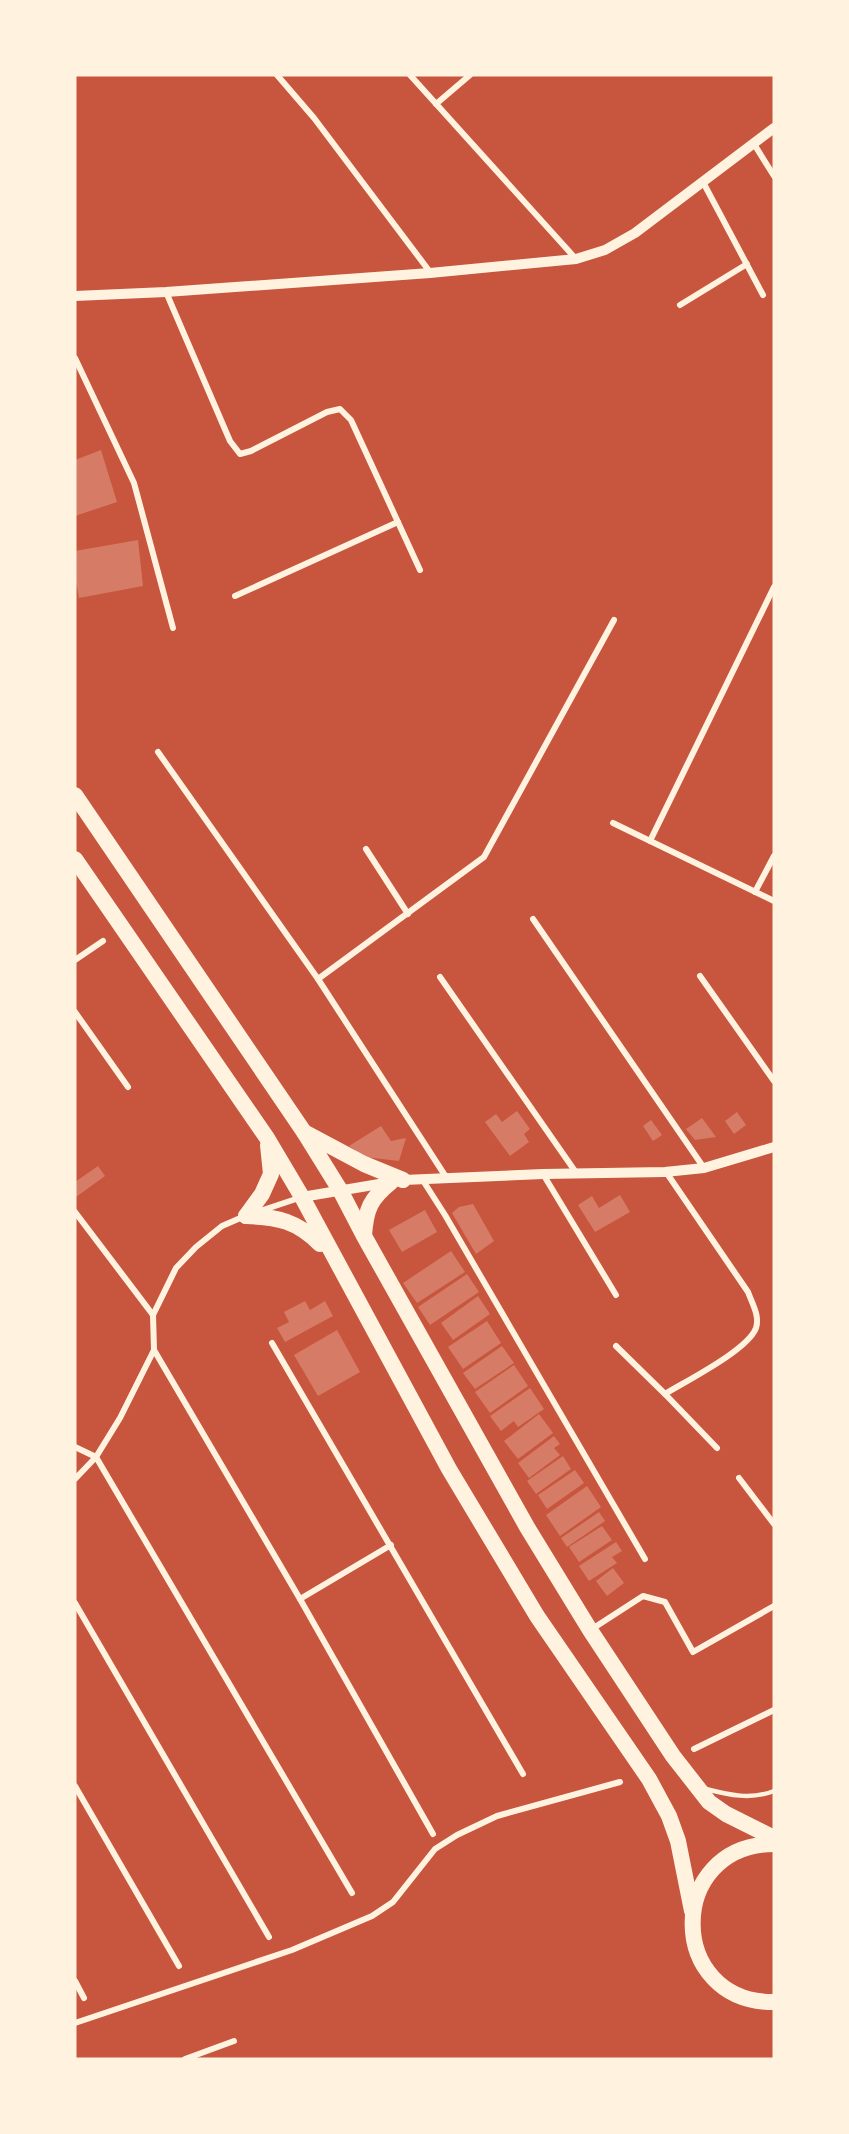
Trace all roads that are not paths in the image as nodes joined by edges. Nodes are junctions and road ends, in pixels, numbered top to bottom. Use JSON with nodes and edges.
{"nodes":[{"id":1,"x":277,"y":75,"type":"edge"},
{"id":2,"x":410,"y":75,"type":"edge"},
{"id":3,"x":470,"y":75,"type":"edge"},
{"id":4,"x":436,"y":104,"type":"junction"},
{"id":5,"x":774,"y":128,"type":"edge"},
{"id":6,"x":754,"y":144,"type":"junction"},
{"id":7,"x":774,"y":176,"type":"edge"},
{"id":8,"x":704,"y":182,"type":"junction"},
{"id":9,"x":576,"y":259,"type":"junction"},
{"id":10,"x":747,"y":264,"type":"junction"},
{"id":11,"x":430,"y":273,"type":"junction"},
{"id":12,"x":166,"y":292,"type":"junction"},
{"id":13,"x":763,"y":295,"type":"dead end"},
{"id":14,"x":75,"y":296,"type":"edge"},
{"id":15,"x":680,"y":305,"type":"dead end"},
{"id":16,"x":75,"y":358,"type":"edge"},
{"id":17,"x":398,"y":522,"type":"junction"},
{"id":18,"x":420,"y":570,"type":"dead end"},
{"id":19,"x":774,"y":587,"type":"edge"},
{"id":20,"x":235,"y":596,"type":"dead end"},
{"id":21,"x":614,"y":620,"type":"dead end"},
{"id":22,"x":173,"y":628,"type":"dead end"},
{"id":23,"x":158,"y":752,"type":"dead end"},
{"id":24,"x":75,"y":795,"type":"edge"},
{"id":25,"x":613,"y":823,"type":"dead end"},
{"id":26,"x":650,"y":841,"type":"junction"},
{"id":27,"x":366,"y":849,"type":"dead end"},
{"id":28,"x":774,"y":856,"type":"edge"},
{"id":29,"x":75,"y":859,"type":"edge"},
{"id":30,"x":755,"y":892,"type":"junction"},
{"id":31,"x":774,"y":901,"type":"edge"},
{"id":32,"x":408,"y":914,"type":"junction"},
{"id":33,"x":533,"y":919,"type":"dead end"},
{"id":34,"x":103,"y":941,"type":"dead end"},
{"id":35,"x":75,"y":960,"type":"edge"},
{"id":36,"x":700,"y":976,"type":"dead end"},
{"id":37,"x":440,"y":977,"type":"dead end"},
{"id":38,"x":318,"y":979,"type":"junction"},
{"id":39,"x":75,"y":1011,"type":"edge"},
{"id":40,"x":774,"y":1081,"type":"edge"},
{"id":41,"x":128,"y":1087,"type":"dead end"},
{"id":42,"x":304,"y":1132,"type":"junction"},
{"id":43,"x":267,"y":1138,"type":"junction"},
{"id":44,"x":774,"y":1147,"type":"edge"},
{"id":45,"x":704,"y":1168,"type":"junction"},
{"id":46,"x":665,"y":1172,"type":"junction"},
{"id":47,"x":577,"y":1173,"type":"junction"},
{"id":48,"x":543,"y":1174,"type":"junction"},
{"id":49,"x":446,"y":1177,"type":"junction"},
{"id":50,"x":421,"y":1179,"type":"junction"},
{"id":51,"x":397,"y":1181,"type":"junction"},
{"id":52,"x":340,"y":1190,"type":"junction"},
{"id":53,"x":302,"y":1197,"type":"junction"},
{"id":54,"x":75,"y":1212,"type":"edge"},
{"id":55,"x":246,"y":1216,"type":"junction"},
{"id":56,"x":364,"y":1236,"type":"junction"},
{"id":57,"x":332,"y":1256,"type":"junction"},
{"id":58,"x":616,"y":1295,"type":"dead end"},
{"id":59,"x":153,"y":1315,"type":"junction"},
{"id":60,"x":272,"y":1343,"type":"dead end"},
{"id":61,"x":616,"y":1346,"type":"dead end"},
{"id":62,"x":154,"y":1350,"type":"junction"},
{"id":63,"x":665,"y":1394,"type":"junction"},
{"id":64,"x":75,"y":1447,"type":"edge"},
{"id":65,"x":717,"y":1448,"type":"dead end"},
{"id":66,"x":96,"y":1457,"type":"junction"},
{"id":67,"x":739,"y":1478,"type":"dead end"},
{"id":68,"x":75,"y":1479,"type":"edge"},
{"id":69,"x":774,"y":1524,"type":"edge"},
{"id":70,"x":391,"y":1545,"type":"junction"},
{"id":71,"x":645,"y":1559,"type":"dead end"},
{"id":72,"x":300,"y":1599,"type":"junction"},
{"id":73,"x":75,"y":1604,"type":"edge"},
{"id":74,"x":774,"y":1606,"type":"edge"},
{"id":75,"x":590,"y":1630,"type":"junction"},
{"id":76,"x":774,"y":1710,"type":"edge"},
{"id":77,"x":693,"y":1749,"type":"dead end"},
{"id":78,"x":523,"y":1774,"type":"dead end"},
{"id":79,"x":620,"y":1782,"type":"dead end"},
{"id":80,"x":75,"y":1786,"type":"edge"},
{"id":81,"x":698,"y":1787,"type":"junction"},
{"id":82,"x":774,"y":1791,"type":"edge"},
{"id":83,"x":433,"y":1834,"type":"dead end"},
{"id":84,"x":774,"y":1838,"type":"edge"},
{"id":85,"x":774,"y":1844,"type":"edge"},
{"id":86,"x":352,"y":1893,"type":"dead end"},
{"id":87,"x":692,"y":1911,"type":"junction"},
{"id":88,"x":269,"y":1937,"type":"dead end"},
{"id":89,"x":179,"y":1966,"type":"dead end"},
{"id":90,"x":75,"y":1981,"type":"edge"},
{"id":91,"x":84,"y":1998,"type":"dead end"},
{"id":92,"x":755,"y":2000,"type":"junction"},
{"id":93,"x":774,"y":2002,"type":"edge"},
{"id":94,"x":774,"y":2011,"type":"edge"},
{"id":95,"x":75,"y":2023,"type":"edge"},
{"id":96,"x":234,"y":2041,"type":"dead end"},
{"id":97,"x":185,"y":2059,"type":"edge"}],
"edges":[{"from":1,"to":11,"type":"street"},
{"from":2,"to":4,"type":"street"},
{"from":3,"to":4,"type":"street"},
{"from":4,"to":9,"type":"street"},
{"from":5,"to":6,"type":"street"},
{"from":6,"to":7,"type":"street"},
{"from":6,"to":8,"type":"street"},
{"from":8,"to":9,"type":"street"},
{"from":8,"to":10,"type":"street"},
{"from":9,"to":11,"type":"street"},
{"from":10,"to":13,"type":"street"},
{"from":10,"to":15,"type":"street"},
{"from":11,"to":12,"type":"street"},
{"from":12,"to":14,"type":"street"},
{"from":12,"to":17,"type":"street"},
{"from":16,"to":22,"type":"street"},
{"from":17,"to":18,"type":"street"},
{"from":17,"to":20,"type":"street"},
{"from":19,"to":26,"type":"street"},
{"from":21,"to":32,"type":"street"},
{"from":23,"to":38,"type":"street"},
{"from":24,"to":42,"type":"highway"},
{"from":25,"to":26,"type":"street"},
{"from":26,"to":30,"type":"street"},
{"from":27,"to":32,"type":"street"},
{"from":28,"to":30,"type":"street"},
{"from":29,"to":43,"type":"highway"},
{"from":30,"to":31,"type":"street"},
{"from":32,"to":38,"type":"street"},
{"from":33,"to":45,"type":"street"},
{"from":34,"to":35,"type":"street"},
{"from":36,"to":40,"type":"street"},
{"from":37,"to":47,"type":"street"},
{"from":38,"to":49,"type":"street"},
{"from":39,"to":41,"type":"street"},
{"from":42,"to":51,"type":"highway"},
{"from":42,"to":52,"type":"highway"},
{"from":43,"to":53,"type":"highway"},
{"from":43,"to":55,"type":"highway"},
{"from":44,"to":45,"type":"street"},
{"from":45,"to":46,"type":"street"},
{"from":46,"to":47,"type":"street"},
{"from":46,"to":63,"type":"street"},
{"from":47,"to":48,"type":"street"},
{"from":48,"to":49,"type":"street"},
{"from":48,"to":58,"type":"street"},
{"from":49,"to":50,"type":"street"},
{"from":50,"to":51,"type":"street"},
{"from":50,"to":71,"type":"street"},
{"from":51,"to":52,"type":"street"},
{"from":51,"to":56,"type":"highway"},
{"from":52,"to":53,"type":"street"},
{"from":52,"to":56,"type":"highway"},
{"from":53,"to":55,"type":"street"},
{"from":53,"to":57,"type":"highway"},
{"from":54,"to":59,"type":"street"},
{"from":55,"to":57,"type":"highway"},
{"from":55,"to":59,"type":"street"},
{"from":56,"to":75,"type":"highway"},
{"from":57,"to":87,"type":"highway"},
{"from":59,"to":62,"type":"street"},
{"from":60,"to":70,"type":"street"},
{"from":61,"to":63,"type":"street"},
{"from":62,"to":66,"type":"street"},
{"from":62,"to":72,"type":"street"},
{"from":63,"to":65,"type":"street"},
{"from":64,"to":66,"type":"street"},
{"from":66,"to":68,"type":"street"},
{"from":66,"to":86,"type":"street"},
{"from":67,"to":69,"type":"street"},
{"from":70,"to":72,"type":"street"},
{"from":70,"to":78,"type":"street"},
{"from":72,"to":83,"type":"street"},
{"from":73,"to":88,"type":"street"},
{"from":74,"to":75,"type":"street"},
{"from":75,"to":81,"type":"highway"},
{"from":76,"to":77,"type":"street"},
{"from":79,"to":95,"type":"street"},
{"from":80,"to":89,"type":"street"},
{"from":81,"to":82,"type":"lane"},
{"from":81,"to":84,"type":"highway"},
{"from":85,"to":87,"type":"highway"},
{"from":87,"to":92,"type":"highway"},
{"from":90,"to":91,"type":"street"},
{"from":92,"to":93,"type":"highway"},
{"from":92,"to":94,"type":"highway"},
{"from":96,"to":97,"type":"street"}]}
